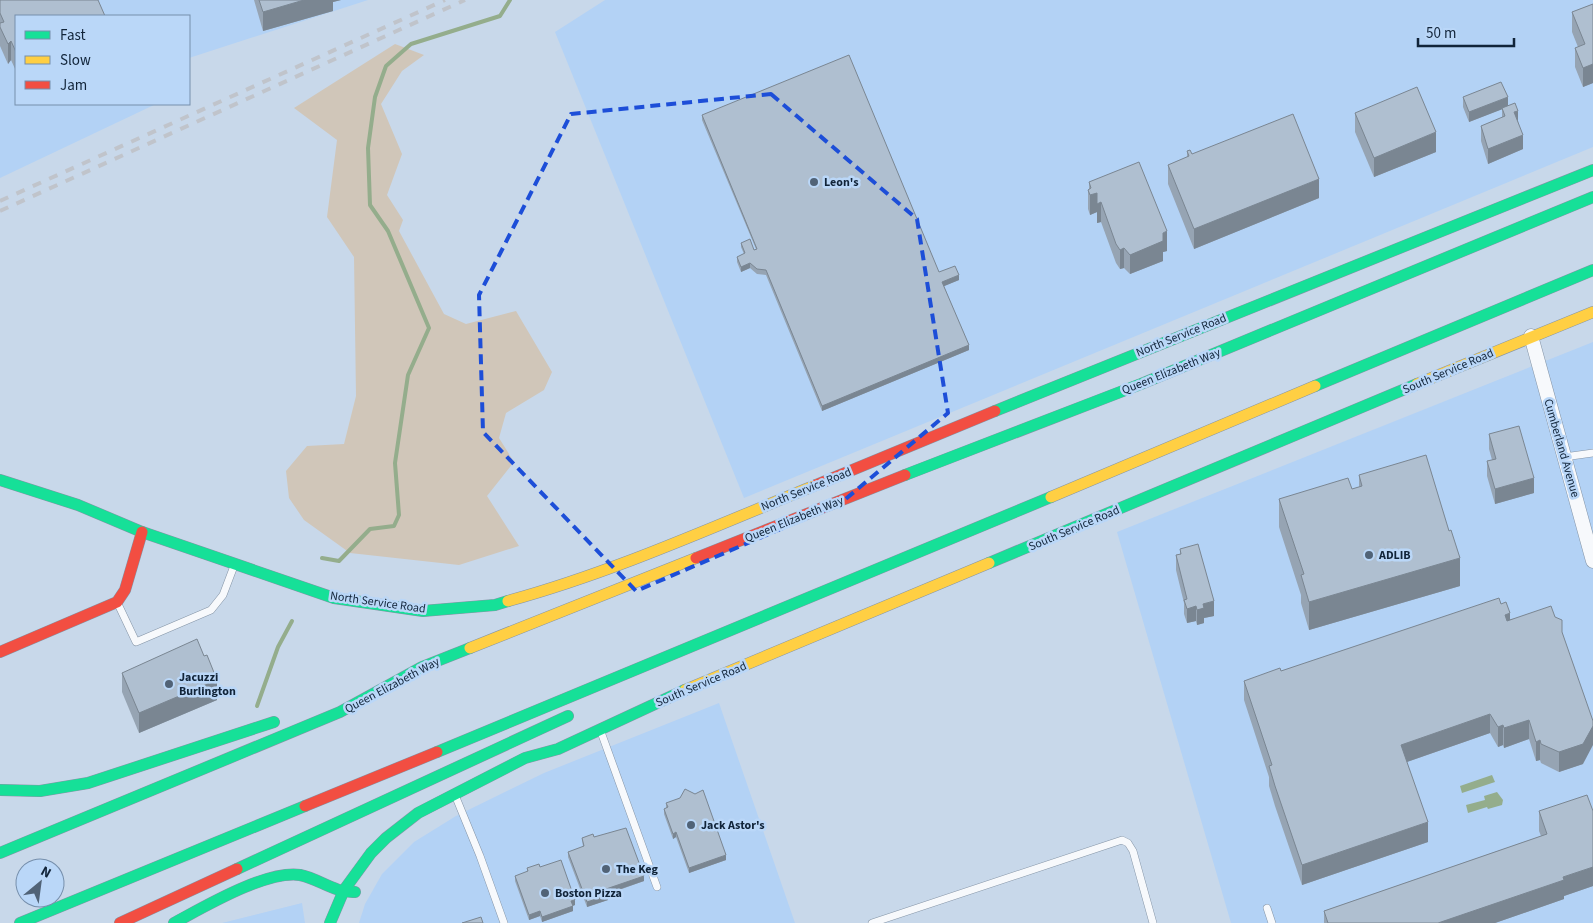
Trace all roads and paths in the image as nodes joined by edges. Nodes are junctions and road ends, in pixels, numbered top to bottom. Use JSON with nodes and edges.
{"nodes":[{"id":1,"x":1593,"y":170,"type":"edge"},
{"id":2,"x":1593,"y":197,"type":"edge"},
{"id":3,"x":1593,"y":270,"type":"edge"},
{"id":4,"x":1593,"y":312,"type":"edge"},
{"id":5,"x":1530,"y":336,"type":"junction"},
{"id":6,"x":1593,"y":453,"type":"edge"},
{"id":7,"x":1564,"y":457,"type":"junction"},
{"id":8,"x":0,"y":480,"type":"edge"},
{"id":9,"x":142,"y":532,"type":"junction"},
{"id":10,"x":1593,"y":561,"type":"edge"},
{"id":11,"x":234,"y":565,"type":"junction"},
{"id":12,"x":117,"y":602,"type":"junction"},
{"id":13,"x":691,"y":647,"type":"junction"},
{"id":14,"x":0,"y":652,"type":"edge"},
{"id":15,"x":422,"y":667,"type":"junction"},
{"id":16,"x":654,"y":674,"type":"dead end"},
{"id":17,"x":340,"y":698,"type":"dead end"},
{"id":18,"x":574,"y":713,"type":"dead end"},
{"id":19,"x":284,"y":719,"type":"dead end"},
{"id":20,"x":600,"y":729,"type":"junction"},
{"id":21,"x":0,"y":790,"type":"edge"},
{"id":22,"x":456,"y":797,"type":"junction"},
{"id":23,"x":0,"y":853,"type":"edge"},
{"id":24,"x":657,"y":887,"type":"dead end"},
{"id":25,"x":356,"y":892,"type":"junction"},
{"id":26,"x":342,"y":894,"type":"junction"},
{"id":27,"x":1268,"y":908,"type":"dead end"},
{"id":28,"x":20,"y":923,"type":"edge"},
{"id":29,"x":120,"y":923,"type":"edge"},
{"id":30,"x":174,"y":923,"type":"edge"},
{"id":31,"x":330,"y":923,"type":"edge"},
{"id":32,"x":343,"y":923,"type":"edge"},
{"id":33,"x":504,"y":923,"type":"edge"},
{"id":34,"x":872,"y":923,"type":"edge"},
{"id":35,"x":1153,"y":923,"type":"edge"},
{"id":36,"x":1272,"y":923,"type":"edge"}],
"edges":[{"from":1,"to":11,"type":"main road","name":"North Service Road"},
{"from":2,"to":15,"type":"main road","name":"Queen Elizabeth Way"},
{"from":3,"to":13,"type":"main road"},
{"from":4,"to":5,"type":"main road","name":"South Service Road"},
{"from":5,"to":7,"type":"street","name":"Cumberland Avenue"},
{"from":5,"to":20,"type":"main road","name":"South Service Road"},
{"from":6,"to":7,"type":"lane"},
{"from":7,"to":10,"type":"street","name":"Cumberland Avenue"},
{"from":8,"to":9,"type":"main road","name":"North Service Road"},
{"from":9,"to":11,"type":"main road","name":"North Service Road"},
{"from":9,"to":12,"type":"main road"},
{"from":11,"to":12,"type":"lane"},
{"from":12,"to":14,"type":"main road"},
{"from":13,"to":16,"type":"main road"},
{"from":13,"to":28,"type":"main road"},
{"from":15,"to":17,"type":"main road"},
{"from":15,"to":23,"type":"main road","name":"Queen Elizabeth Way"},
{"from":18,"to":29,"type":"main road"},
{"from":19,"to":21,"type":"main road"},
{"from":20,"to":22,"type":"main road","name":"South Service Road"},
{"from":20,"to":24,"type":"lane"},
{"from":22,"to":25,"type":"main road","name":"South Service Road"},
{"from":22,"to":26,"type":"main road","name":"South Service Road"},
{"from":22,"to":33,"type":"lane"},
{"from":25,"to":26,"type":"main road"},
{"from":25,"to":32,"type":"main road","name":"South Service Road"},
{"from":26,"to":30,"type":"main road"},
{"from":26,"to":31,"type":"main road","name":"South Service Road"},
{"from":27,"to":36,"type":"lane"},
{"from":34,"to":35,"type":"lane"}]}
